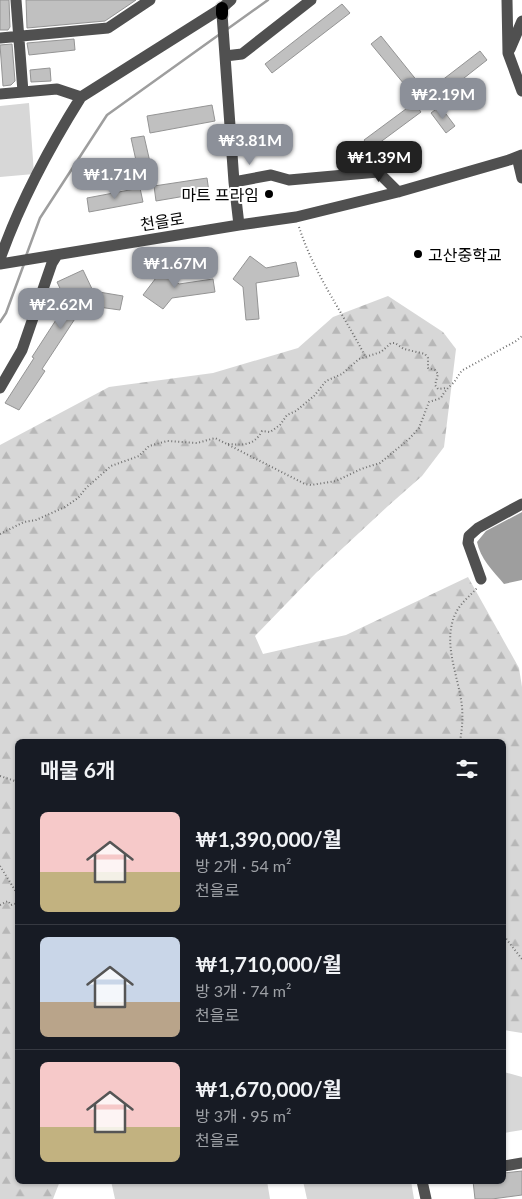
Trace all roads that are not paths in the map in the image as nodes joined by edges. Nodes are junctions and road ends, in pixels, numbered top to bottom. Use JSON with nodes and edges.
{"nodes":[{"id":1,"x":16,"y":0,"type":"edge"},
{"id":2,"x":150,"y":0,"type":"edge"},
{"id":3,"x":311,"y":0,"type":"edge"},
{"id":4,"x":507,"y":0,"type":"edge"},
{"id":5,"x":224,"y":6,"type":"edge"},
{"id":6,"x":522,"y":21,"type":"edge"},
{"id":7,"x":18,"y":36,"type":"junction"},
{"id":8,"x":0,"y":38,"type":"edge"},
{"id":9,"x":508,"y":53,"type":"junction"},
{"id":10,"x":225,"y":56,"type":"junction"},
{"id":11,"x":522,"y":91,"type":"edge"},
{"id":12,"x":23,"y":92,"type":"junction"},
{"id":13,"x":0,"y":94,"type":"edge"},
{"id":14,"x":81,"y":97,"type":"junction"},
{"id":15,"x":520,"y":156,"type":"edge"},
{"id":16,"x":522,"y":178,"type":"edge"},
{"id":17,"x":234,"y":182,"type":"junction"},
{"id":18,"x":398,"y":192,"type":"junction"},
{"id":19,"x":239,"y":225,"type":"junction"},
{"id":20,"x":53,"y":255,"type":"junction"},
{"id":21,"x":0,"y":259,"type":"edge"},
{"id":22,"x":0,"y":264,"type":"edge"},
{"id":23,"x":0,"y":388,"type":"edge"},
{"id":24,"x":522,"y":504,"type":"edge"},
{"id":25,"x":481,"y":579,"type":"road end"},
{"id":26,"x":522,"y":1163,"type":"edge"},
{"id":27,"x":506,"y":1166,"type":"edge"},
{"id":28,"x":423,"y":1184,"type":"edge"},
{"id":29,"x":426,"y":1199,"type":"edge"}],
"edges":[{"from":1,"to":7,"type":"street"},
{"from":2,"to":7,"type":"street"},
{"from":3,"to":10,"type":"street"},
{"from":4,"to":9,"type":"street"},
{"from":5,"to":10,"type":"street"},
{"from":5,"to":14,"type":"street"},
{"from":6,"to":9,"type":"street"},
{"from":7,"to":8,"type":"street"},
{"from":7,"to":12,"type":"street"},
{"from":9,"to":11,"type":"street"},
{"from":10,"to":17,"type":"street"},
{"from":12,"to":13,"type":"street"},
{"from":12,"to":14,"type":"street"},
{"from":14,"to":21,"type":"street"},
{"from":15,"to":16,"type":"street"},
{"from":15,"to":18,"type":"street","name":"천을로"},
{"from":17,"to":18,"type":"street"},
{"from":17,"to":19,"type":"street"},
{"from":18,"to":19,"type":"street","name":"천을로"},
{"from":19,"to":20,"type":"street","name":"천을로"},
{"from":20,"to":22,"type":"street","name":"천을로"},
{"from":20,"to":23,"type":"street"},
{"from":24,"to":25,"type":"street"},
{"from":26,"to":27,"type":"street"},
{"from":28,"to":29,"type":"street"}]}
